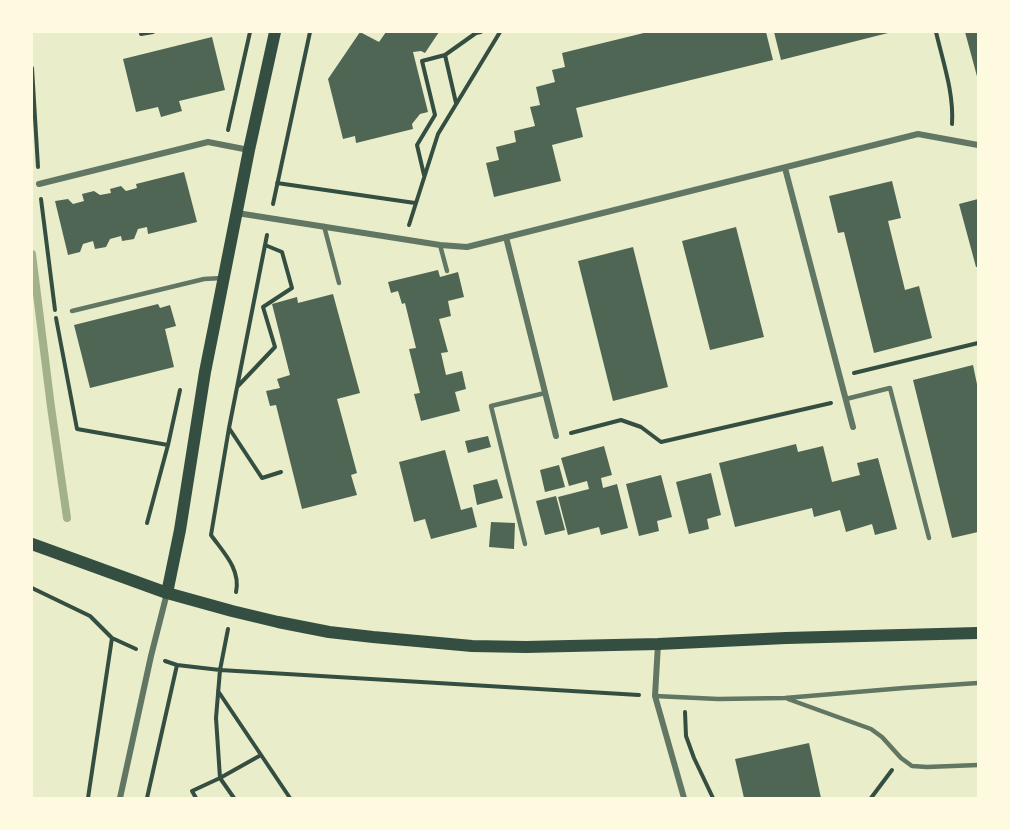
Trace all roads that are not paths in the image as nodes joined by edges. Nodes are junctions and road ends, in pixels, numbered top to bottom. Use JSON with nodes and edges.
{"nodes":[{"id":1,"x":275,"y":32,"type":"edge"},
{"id":2,"x":978,"y":145,"type":"edge"},
{"id":3,"x":249,"y":150,"type":"junction"},
{"id":4,"x":785,"y":168,"type":"junction"},
{"id":5,"x":39,"y":184,"type":"road end"},
{"id":6,"x":236,"y":213,"type":"junction"},
{"id":7,"x":324,"y":226,"type":"junction"},
{"id":8,"x":506,"y":237,"type":"junction"},
{"id":9,"x":440,"y":245,"type":"junction"},
{"id":10,"x":447,"y":271,"type":"dead end"},
{"id":11,"x":223,"y":278,"type":"junction"},
{"id":12,"x":339,"y":283,"type":"dead end"},
{"id":13,"x":72,"y":310,"type":"dead end"},
{"id":14,"x":545,"y":393,"type":"junction"},
{"id":15,"x":846,"y":399,"type":"junction"},
{"id":16,"x":853,"y":428,"type":"dead end"},
{"id":17,"x":556,"y":436,"type":"road end"},
{"id":18,"x":929,"y":538,"type":"dead end"},
{"id":19,"x":32,"y":544,"type":"edge"},
{"id":20,"x":525,"y":544,"type":"dead end"},
{"id":21,"x":167,"y":593,"type":"junction"},
{"id":22,"x":978,"y":633,"type":"edge"},
{"id":23,"x":658,"y":644,"type":"junction"},
{"id":24,"x":978,"y":683,"type":"edge"},
{"id":25,"x":655,"y":696,"type":"junction"},
{"id":26,"x":785,"y":698,"type":"junction"},
{"id":27,"x":978,"y":765,"type":"edge"},
{"id":28,"x":120,"y":798,"type":"edge"},
{"id":29,"x":684,"y":798,"type":"edge"}],
"edges":[{"from":1,"to":3,"type":"main road"},
{"from":2,"to":4,"type":"street"},
{"from":3,"to":5,"type":"street"},
{"from":3,"to":6,"type":"main road"},
{"from":4,"to":8,"type":"street"},
{"from":4,"to":15,"type":"street"},
{"from":6,"to":7,"type":"street"},
{"from":6,"to":11,"type":"main road"},
{"from":7,"to":9,"type":"street"},
{"from":7,"to":12,"type":"lane"},
{"from":8,"to":9,"type":"street"},
{"from":8,"to":14,"type":"street"},
{"from":9,"to":10,"type":"lane"},
{"from":11,"to":13,"type":"lane"},
{"from":11,"to":21,"type":"main road"},
{"from":14,"to":17,"type":"street"},
{"from":14,"to":20,"type":"lane"},
{"from":15,"to":16,"type":"street"},
{"from":15,"to":18,"type":"lane"},
{"from":19,"to":21,"type":"main road"},
{"from":21,"to":23,"type":"main road"},
{"from":21,"to":28,"type":"street"},
{"from":22,"to":23,"type":"main road"},
{"from":23,"to":25,"type":"street"},
{"from":24,"to":26,"type":"lane"},
{"from":25,"to":26,"type":"lane"},
{"from":25,"to":29,"type":"street"},
{"from":26,"to":27,"type":"lane"}]}
